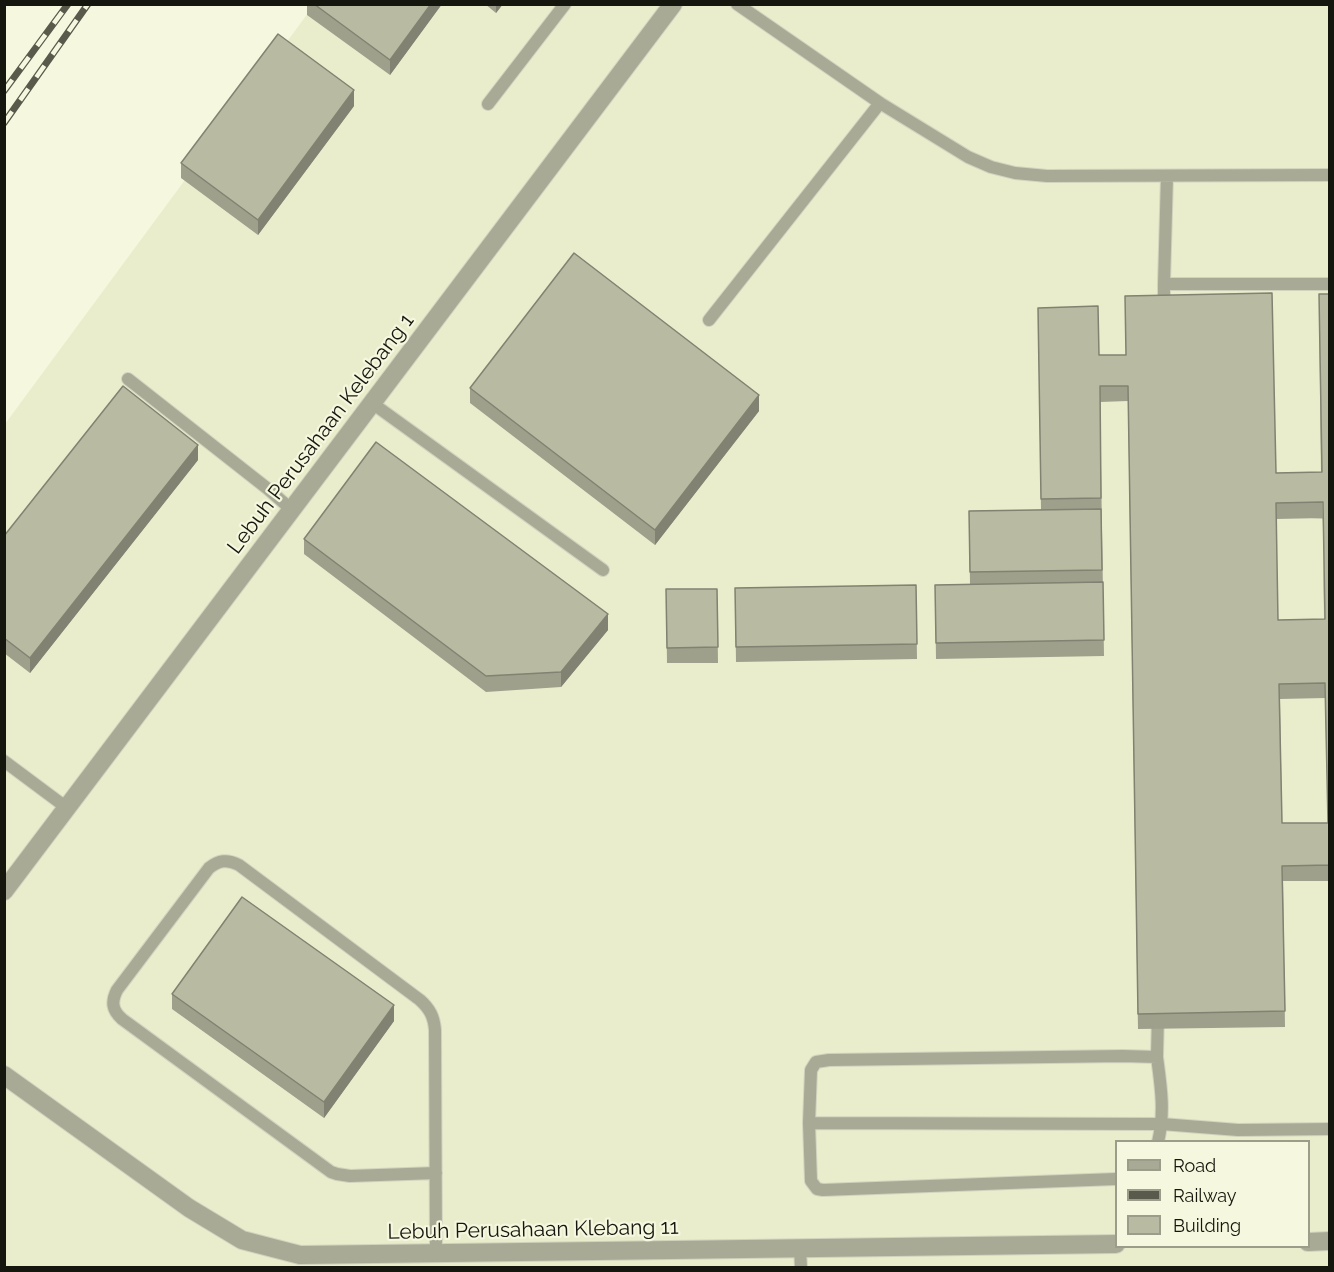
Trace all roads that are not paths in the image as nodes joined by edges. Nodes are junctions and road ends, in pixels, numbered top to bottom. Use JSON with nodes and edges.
{"nodes":[{"id":1,"x":565,"y":4,"type":"edge"},
{"id":2,"x":673,"y":4,"type":"edge"},
{"id":3,"x":737,"y":4,"type":"edge"},
{"id":4,"x":880,"y":103,"type":"junction"},
{"id":5,"x":488,"y":104,"type":"dead end"},
{"id":6,"x":1329,"y":175,"type":"edge"},
{"id":7,"x":1167,"y":176,"type":"junction"},
{"id":8,"x":1164,"y":284,"type":"junction"},
{"id":9,"x":1329,"y":284,"type":"edge"},
{"id":10,"x":709,"y":320,"type":"dead end"},
{"id":11,"x":1164,"y":320,"type":"edge"},
{"id":12,"x":128,"y":380,"type":"dead end"},
{"id":13,"x":372,"y":403,"type":"junction"},
{"id":14,"x":292,"y":510,"type":"junction"},
{"id":15,"x":603,"y":570,"type":"dead end"},
{"id":16,"x":4,"y":761,"type":"edge"},
{"id":17,"x":67,"y":808,"type":"junction"},
{"id":18,"x":4,"y":891,"type":"edge"},
{"id":19,"x":1158,"y":998,"type":"edge"},
{"id":20,"x":1158,"y":1057,"type":"junction"},
{"id":21,"x":4,"y":1075,"type":"edge"},
{"id":22,"x":809,"y":1123,"type":"junction"},
{"id":23,"x":1162,"y":1124,"type":"junction"},
{"id":24,"x":1329,"y":1129,"type":"edge"},
{"id":25,"x":1238,"y":1136,"type":"edge"},
{"id":26,"x":1158,"y":1140,"type":"edge"},
{"id":27,"x":436,"y":1173,"type":"junction"},
{"id":28,"x":1115,"y":1179,"type":"edge"},
{"id":29,"x":1310,"y":1242,"type":"edge"},
{"id":30,"x":1329,"y":1242,"type":"edge"},
{"id":31,"x":1115,"y":1244,"type":"edge"},
{"id":32,"x":800,"y":1248,"type":"junction"},
{"id":33,"x":436,"y":1253,"type":"junction"},
{"id":34,"x":801,"y":1268,"type":"edge"}],
"edges":[{"from":1,"to":5,"type":"lane"},
{"from":2,"to":13,"type":"street","name":"Lebuh Perusahaan Kelebang 1"},
{"from":3,"to":4,"type":"lane"},
{"from":4,"to":7,"type":"lane"},
{"from":4,"to":10,"type":"lane"},
{"from":6,"to":7,"type":"lane"},
{"from":7,"to":8,"type":"lane"},
{"from":8,"to":9,"type":"lane"},
{"from":8,"to":11,"type":"lane"},
{"from":12,"to":14,"type":"lane"},
{"from":13,"to":14,"type":"street","name":"Lebuh Perusahaan Kelebang 1"},
{"from":13,"to":15,"type":"lane"},
{"from":14,"to":17,"type":"street","name":"Lebuh Perusahaan Kelebang 1"},
{"from":16,"to":17,"type":"lane"},
{"from":17,"to":18,"type":"street","name":"Lebuh Perusahaan Kelebang 1"},
{"from":19,"to":20,"type":"lane"},
{"from":20,"to":22,"type":"lane"},
{"from":20,"to":23,"type":"lane"},
{"from":21,"to":33,"type":"street","name":"Lebuh Perusahaan Klebang 11"},
{"from":22,"to":23,"type":"lane"},
{"from":22,"to":28,"type":"lane"},
{"from":23,"to":25,"type":"lane"},
{"from":23,"to":26,"type":"lane"},
{"from":24,"to":25,"type":"lane"},
{"from":27,"to":27,"type":"lane"},
{"from":27,"to":33,"type":"lane"},
{"from":29,"to":30,"type":"street"},
{"from":31,"to":32,"type":"street","name":"Lebuh Perusahaan Klebang 11"},
{"from":32,"to":33,"type":"street","name":"Lebuh Perusahaan Klebang 11"},
{"from":32,"to":34,"type":"lane"}]}
